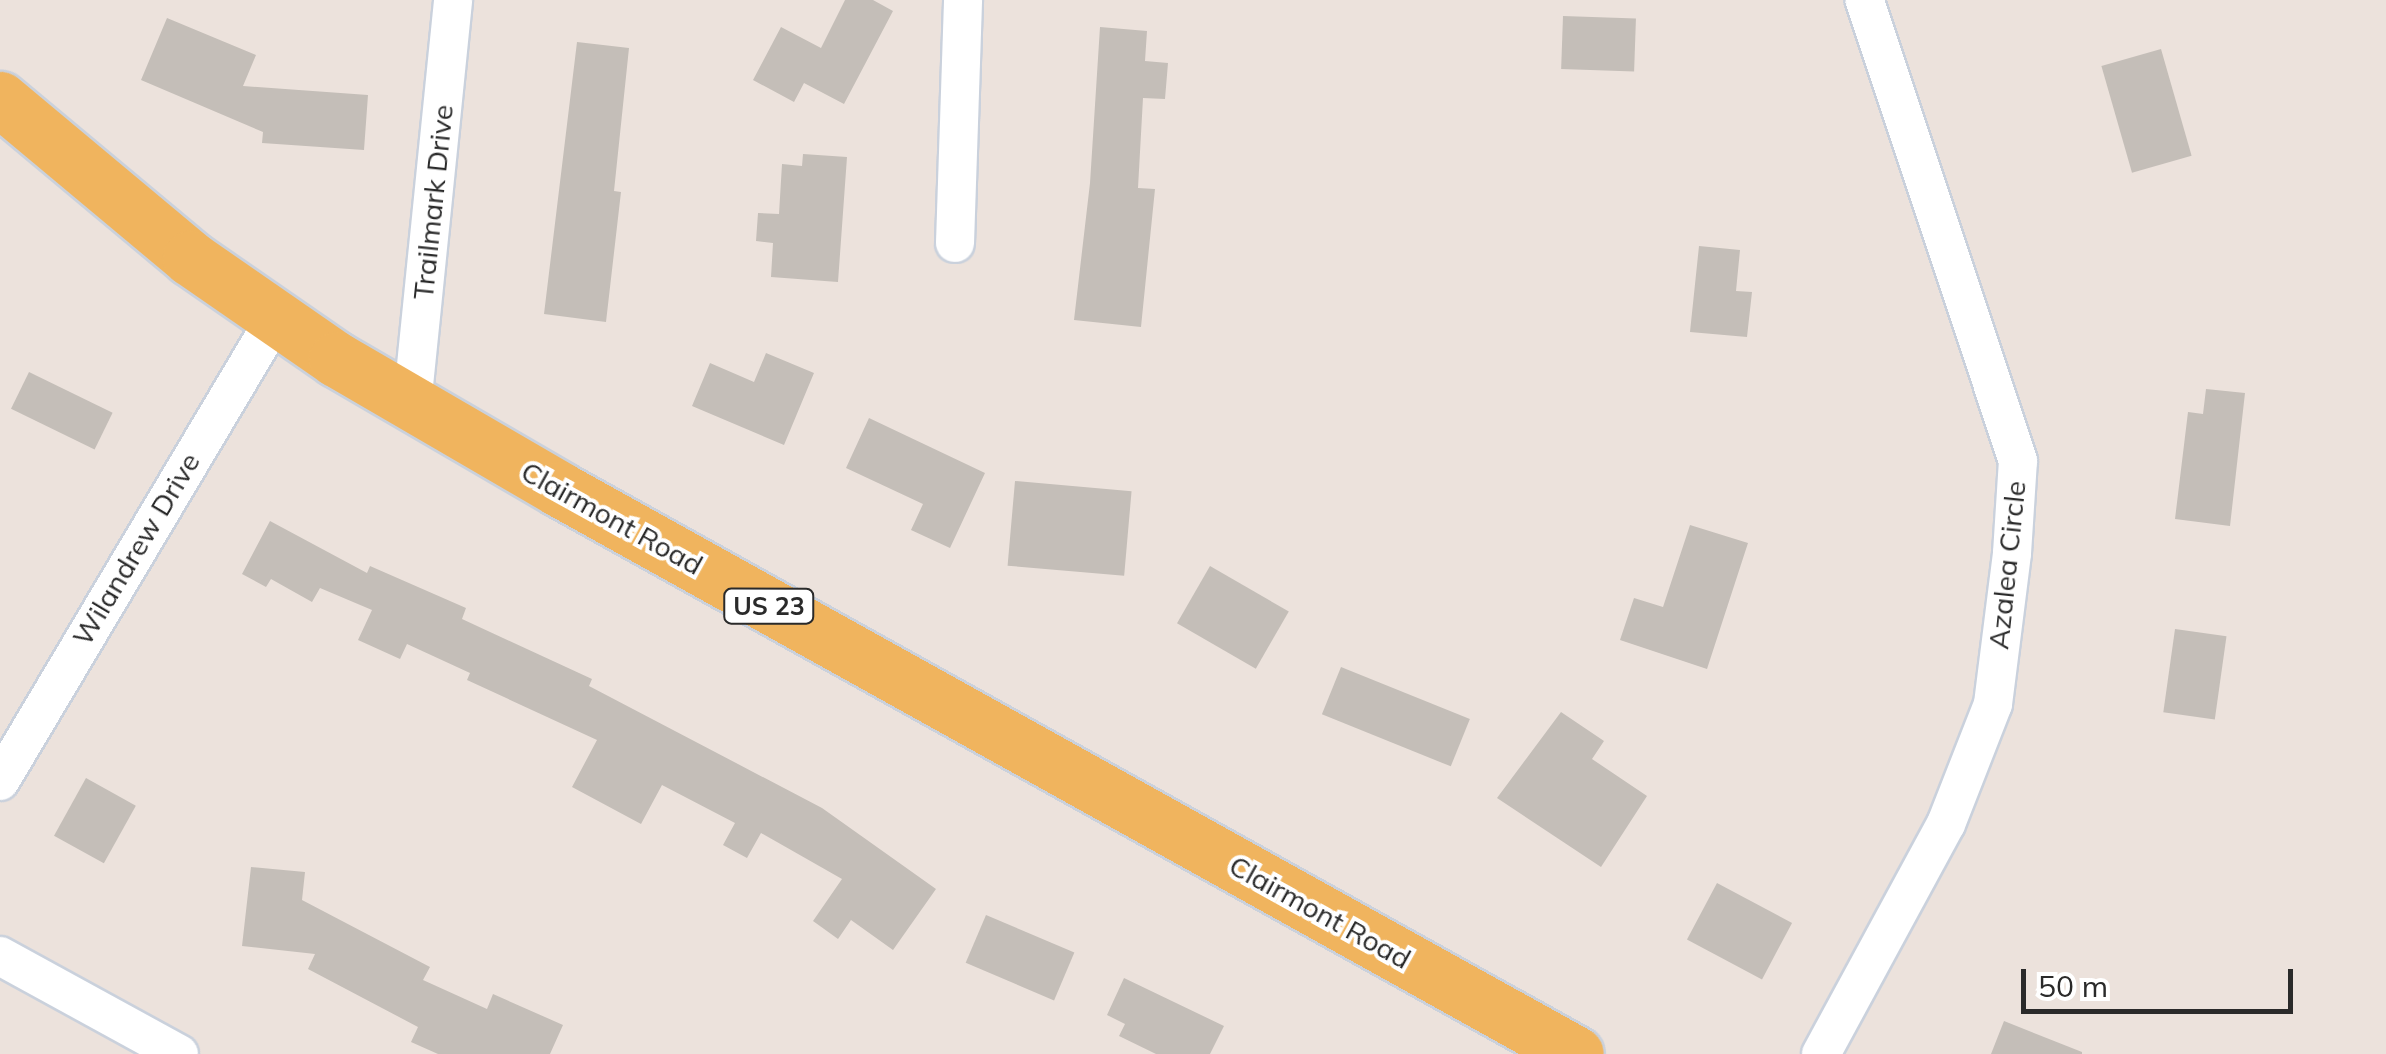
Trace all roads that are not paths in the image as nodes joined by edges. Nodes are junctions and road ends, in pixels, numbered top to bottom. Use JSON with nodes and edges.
{"nodes":[{"id":1,"x":453,"y":0,"type":"edge"},
{"id":2,"x":964,"y":0,"type":"edge"},
{"id":3,"x":1864,"y":0,"type":"edge"},
{"id":4,"x":0,"y":99,"type":"edge"},
{"id":5,"x":954,"y":242,"type":"dead end"},
{"id":6,"x":274,"y":318,"type":"junction"},
{"id":7,"x":412,"y":405,"type":"junction"},
{"id":8,"x":0,"y":781,"type":"edge"},
{"id":9,"x":0,"y":956,"type":"edge"},
{"id":10,"x":179,"y":1054,"type":"edge"},
{"id":11,"x":1576,"y":1054,"type":"edge"},
{"id":12,"x":1821,"y":1054,"type":"edge"}],
"edges":[{"from":1,"to":7,"type":"street","name":"Trailmark Drive"},
{"from":2,"to":5,"type":"street"},
{"from":3,"to":12,"type":"street","name":"Azalea Circle"},
{"from":4,"to":6,"type":"main road","name":"Clairmont Road","number":"US 23"},
{"from":6,"to":7,"type":"main road","name":"Clairmont Road","number":"US 23"},
{"from":6,"to":8,"type":"street","name":"Wilandrew Drive"},
{"from":7,"to":11,"type":"main road","name":"Clairmont Road","number":"US 23"},
{"from":9,"to":10,"type":"street"}]}
